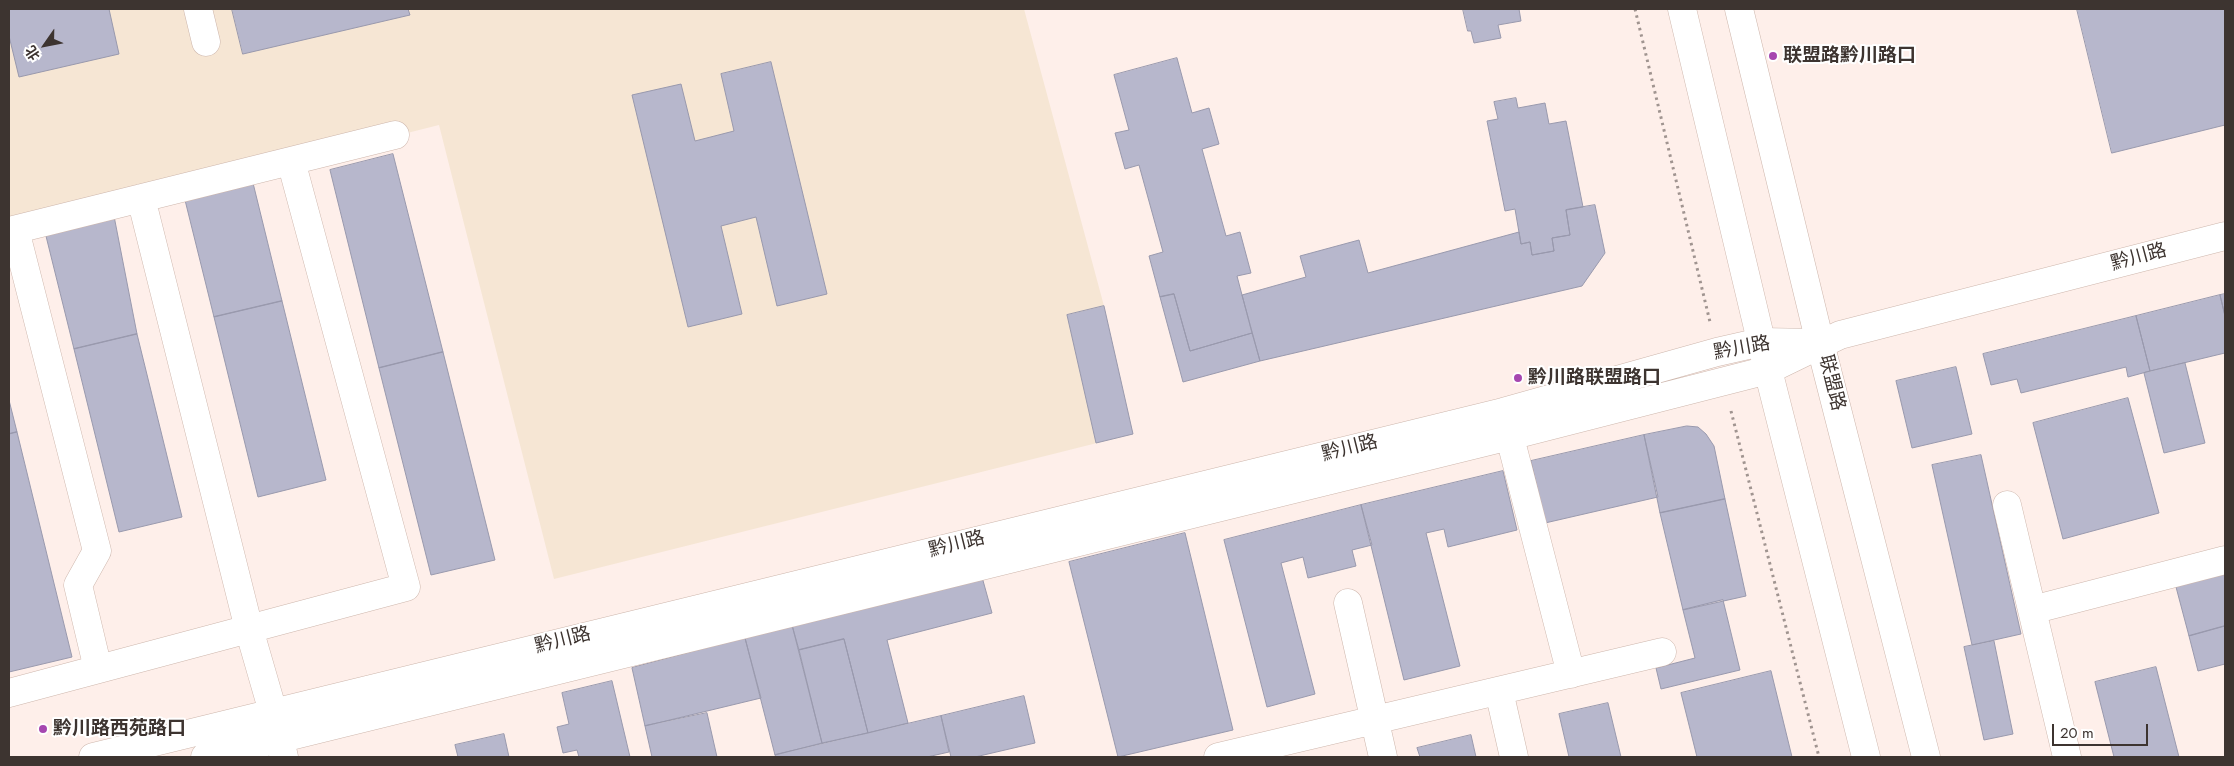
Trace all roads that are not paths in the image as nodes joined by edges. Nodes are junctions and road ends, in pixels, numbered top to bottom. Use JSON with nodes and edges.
{"nodes":[{"id":1,"x":198,"y":9,"type":"edge"},
{"id":2,"x":1682,"y":9,"type":"edge"},
{"id":3,"x":1739,"y":9,"type":"edge"},
{"id":4,"x":206,"y":42,"type":"dead end"},
{"id":5,"x":395,"y":134,"type":"dead end"},
{"id":6,"x":291,"y":161,"type":"junction"},
{"id":7,"x":141,"y":198,"type":"junction"},
{"id":8,"x":12,"y":231,"type":"edge"},
{"id":9,"x":2225,"y":236,"type":"edge"},
{"id":10,"x":1761,"y":342,"type":"junction"},
{"id":11,"x":1820,"y":343,"type":"junction"},
{"id":12,"x":1768,"y":370,"type":"junction"},
{"id":13,"x":1506,"y":424,"type":"junction"},
{"id":14,"x":2007,"y":505,"type":"dead end"},
{"id":15,"x":2225,"y":560,"type":"edge"},
{"id":16,"x":1348,"y":603,"type":"dead end"},
{"id":17,"x":2032,"y":610,"type":"junction"},
{"id":18,"x":248,"y":629,"type":"junction"},
{"id":19,"x":1662,"y":652,"type":"dead end"},
{"id":20,"x":98,"y":670,"type":"junction"},
{"id":21,"x":1572,"y":674,"type":"junction"},
{"id":22,"x":1498,"y":691,"type":"junction"},
{"id":23,"x":9,"y":693,"type":"edge"},
{"id":24,"x":273,"y":712,"type":"junction"},
{"id":25,"x":1375,"y":720,"type":"junction"},
{"id":26,"x":282,"y":748,"type":"edge"},
{"id":27,"x":93,"y":757,"type":"edge"},
{"id":28,"x":205,"y":757,"type":"edge"},
{"id":29,"x":1218,"y":757,"type":"edge"},
{"id":30,"x":1383,"y":757,"type":"edge"},
{"id":31,"x":1514,"y":757,"type":"edge"},
{"id":32,"x":1866,"y":757,"type":"edge"},
{"id":33,"x":1926,"y":757,"type":"edge"},
{"id":34,"x":2067,"y":757,"type":"edge"}],
"edges":[{"from":1,"to":4,"type":"street"},
{"from":2,"to":10,"type":"street"},
{"from":3,"to":11,"type":"street","name":"联盟路"},
{"from":5,"to":6,"type":"street"},
{"from":6,"to":7,"type":"street"},
{"from":6,"to":18,"type":"street"},
{"from":7,"to":8,"type":"street"},
{"from":7,"to":18,"type":"street"},
{"from":8,"to":20,"type":"street"},
{"from":9,"to":11,"type":"street","name":"黔川路"},
{"from":10,"to":11,"type":"street","name":"黔川路"},
{"from":10,"to":12,"type":"street"},
{"from":10,"to":13,"type":"street","name":"黔川路"},
{"from":11,"to":12,"type":"street","name":"黔川路"},
{"from":11,"to":33,"type":"street","name":"联盟路"},
{"from":12,"to":13,"type":"street","name":"黔川路"},
{"from":12,"to":32,"type":"street"},
{"from":13,"to":21,"type":"street"},
{"from":13,"to":24,"type":"street","name":"黔川路"},
{"from":13,"to":26,"type":"street","name":"黔川路"},
{"from":14,"to":17,"type":"street"},
{"from":15,"to":17,"type":"street"},
{"from":16,"to":25,"type":"street"},
{"from":17,"to":34,"type":"street"},
{"from":18,"to":20,"type":"street"},
{"from":18,"to":24,"type":"street"},
{"from":19,"to":21,"type":"street"},
{"from":20,"to":23,"type":"street"},
{"from":21,"to":22,"type":"street"},
{"from":22,"to":25,"type":"street"},
{"from":22,"to":31,"type":"street"},
{"from":24,"to":26,"type":"street"},
{"from":24,"to":27,"type":"street","name":"黔川路"},
{"from":25,"to":29,"type":"street"},
{"from":25,"to":30,"type":"street"},
{"from":26,"to":28,"type":"street","name":"黔川路"}]}
